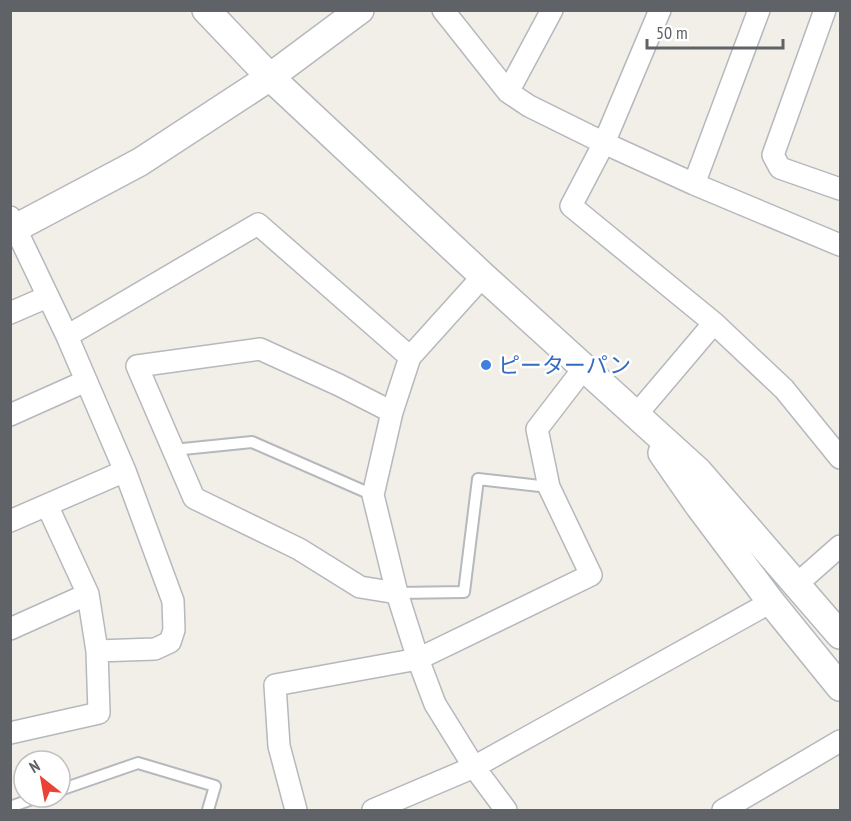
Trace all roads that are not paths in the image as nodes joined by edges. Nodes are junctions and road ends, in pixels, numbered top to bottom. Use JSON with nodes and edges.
{"nodes":[{"id":1,"x":206,"y":10,"type":"edge"},
{"id":2,"x":360,"y":10,"type":"edge"},
{"id":3,"x":443,"y":10,"type":"edge"},
{"id":4,"x":552,"y":10,"type":"edge"},
{"id":5,"x":660,"y":10,"type":"edge"},
{"id":6,"x":759,"y":10,"type":"edge"},
{"id":7,"x":825,"y":10,"type":"edge"},
{"id":8,"x":270,"y":77,"type":"junction"},
{"id":9,"x":508,"y":92,"type":"junction"},
{"id":10,"x":604,"y":143,"type":"junction"},
{"id":11,"x":694,"y":184,"type":"junction"},
{"id":12,"x":840,"y":189,"type":"edge"},
{"id":13,"x":12,"y":226,"type":"edge"},
{"id":14,"x":840,"y":245,"type":"edge"},
{"id":15,"x":483,"y":276,"type":"junction"},
{"id":16,"x":47,"y":297,"type":"junction"},
{"id":17,"x":10,"y":313,"type":"edge"},
{"id":18,"x":714,"y":323,"type":"junction"},
{"id":19,"x":67,"y":336,"type":"junction"},
{"id":20,"x":410,"y":357,"type":"junction"},
{"id":21,"x":584,"y":368,"type":"junction"},
{"id":22,"x":86,"y":381,"type":"junction"},
{"id":23,"x":392,"y":412,"type":"junction"},
{"id":24,"x":10,"y":415,"type":"edge"},
{"id":25,"x":636,"y":415,"type":"junction"},
{"id":26,"x":174,"y":450,"type":"junction"},
{"id":27,"x":840,"y":458,"type":"edge"},
{"id":28,"x":125,"y":471,"type":"junction"},
{"id":29,"x":549,"y":487,"type":"junction"},
{"id":30,"x":373,"y":495,"type":"junction"},
{"id":31,"x":47,"y":505,"type":"junction"},
{"id":32,"x":10,"y":521,"type":"edge"},
{"id":33,"x":840,"y":546,"type":"edge"},
{"id":34,"x":797,"y":584,"type":"junction"},
{"id":35,"x":397,"y":593,"type":"junction"},
{"id":36,"x":88,"y":594,"type":"junction"},
{"id":37,"x":771,"y":602,"type":"junction"},
{"id":38,"x":10,"y":629,"type":"edge"},
{"id":39,"x":840,"y":635,"type":"edge"},
{"id":40,"x":97,"y":651,"type":"junction"},
{"id":41,"x":418,"y":659,"type":"junction"},
{"id":42,"x":840,"y":687,"type":"edge"},
{"id":43,"x":10,"y":733,"type":"edge"},
{"id":44,"x":840,"y":741,"type":"edge"},
{"id":45,"x":474,"y":767,"type":"junction"},
{"id":46,"x":72,"y":786,"type":"edge"},
{"id":47,"x":208,"y":810,"type":"edge"},
{"id":48,"x":296,"y":810,"type":"edge"},
{"id":49,"x":372,"y":810,"type":"edge"},
{"id":50,"x":506,"y":810,"type":"edge"},
{"id":51,"x":723,"y":810,"type":"edge"}],
"edges":[{"from":1,"to":8,"type":"street"},
{"from":2,"to":8,"type":"street"},
{"from":3,"to":9,"type":"street"},
{"from":4,"to":9,"type":"street"},
{"from":5,"to":10,"type":"street"},
{"from":6,"to":11,"type":"street"},
{"from":7,"to":12,"type":"street"},
{"from":8,"to":13,"type":"street"},
{"from":8,"to":15,"type":"street"},
{"from":9,"to":10,"type":"street"},
{"from":10,"to":11,"type":"street"},
{"from":10,"to":18,"type":"street"},
{"from":11,"to":14,"type":"street"},
{"from":13,"to":16,"type":"street"},
{"from":15,"to":20,"type":"street"},
{"from":15,"to":21,"type":"street"},
{"from":16,"to":17,"type":"street"},
{"from":16,"to":19,"type":"street"},
{"from":18,"to":25,"type":"street"},
{"from":18,"to":27,"type":"street"},
{"from":19,"to":20,"type":"street"},
{"from":19,"to":22,"type":"street"},
{"from":20,"to":23,"type":"street"},
{"from":21,"to":25,"type":"street"},
{"from":21,"to":29,"type":"street"},
{"from":22,"to":24,"type":"street"},
{"from":22,"to":28,"type":"street"},
{"from":23,"to":26,"type":"street"},
{"from":23,"to":30,"type":"street"},
{"from":25,"to":34,"type":"street"},
{"from":25,"to":37,"type":"street"},
{"from":26,"to":30,"type":"lane"},
{"from":26,"to":35,"type":"street"},
{"from":28,"to":31,"type":"street"},
{"from":28,"to":40,"type":"street"},
{"from":29,"to":35,"type":"lane"},
{"from":29,"to":41,"type":"street"},
{"from":30,"to":35,"type":"street"},
{"from":31,"to":32,"type":"street"},
{"from":31,"to":36,"type":"street"},
{"from":33,"to":34,"type":"street"},
{"from":34,"to":39,"type":"street"},
{"from":35,"to":41,"type":"street"},
{"from":36,"to":38,"type":"street"},
{"from":36,"to":40,"type":"street"},
{"from":37,"to":42,"type":"street"},
{"from":37,"to":45,"type":"street"},
{"from":40,"to":43,"type":"street"},
{"from":41,"to":45,"type":"street"},
{"from":41,"to":48,"type":"street"},
{"from":44,"to":51,"type":"street"},
{"from":45,"to":49,"type":"street"},
{"from":45,"to":50,"type":"street"},
{"from":46,"to":47,"type":"lane"}]}
